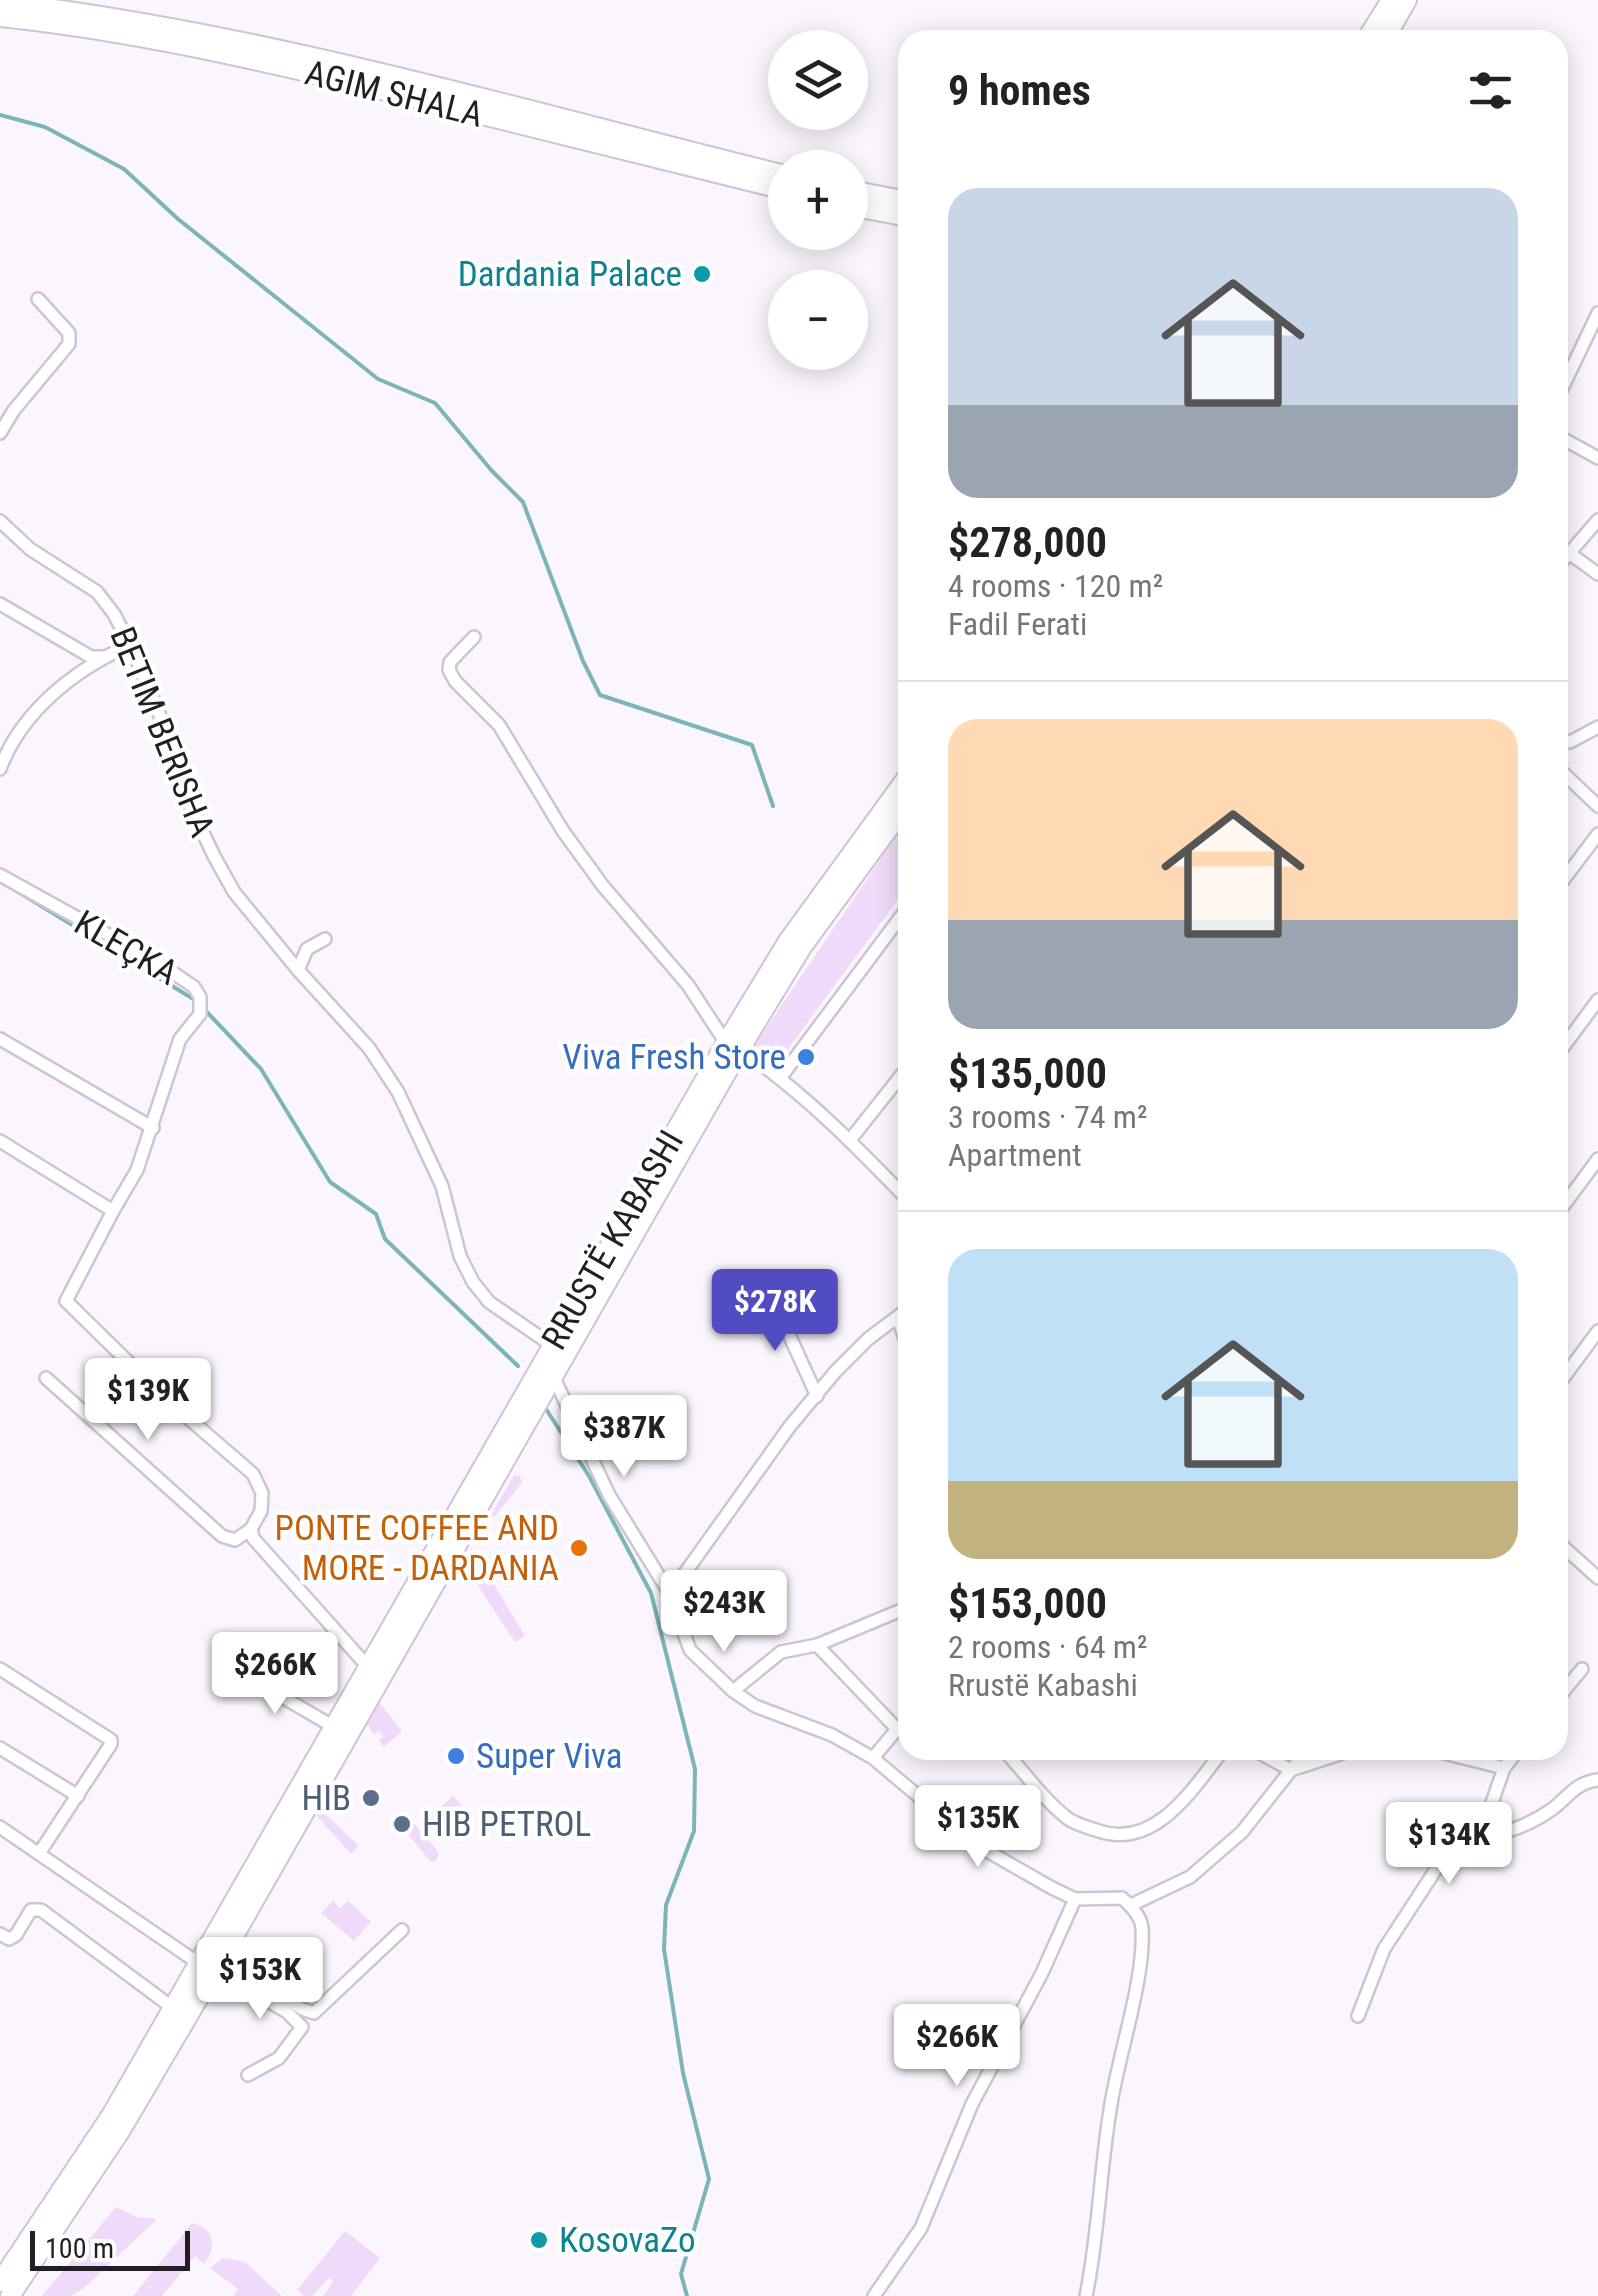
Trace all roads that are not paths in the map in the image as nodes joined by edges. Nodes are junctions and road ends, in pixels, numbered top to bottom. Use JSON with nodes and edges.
{"nodes":[{"id":1,"x":1391,"y":0,"type":"edge"},
{"id":2,"x":1407,"y":0,"type":"edge"},
{"id":3,"x":0,"y":2,"type":"edge"},
{"id":4,"x":0,"y":17,"type":"edge"},
{"id":5,"x":1372,"y":30,"type":"edge"},
{"id":6,"x":1390,"y":30,"type":"edge"},
{"id":7,"x":768,"y":170,"type":"edge"},
{"id":8,"x":768,"y":186,"type":"edge"},
{"id":9,"x":868,"y":193,"type":"edge"},
{"id":10,"x":898,"y":199,"type":"edge"},
{"id":11,"x":868,"y":209,"type":"edge"},
{"id":12,"x":898,"y":215,"type":"edge"},
{"id":13,"x":38,"y":299,"type":"dead end"},
{"id":14,"x":1598,"y":313,"type":"edge"},
{"id":15,"x":1568,"y":376,"type":"edge"},
{"id":16,"x":0,"y":433,"type":"edge"},
{"id":17,"x":1568,"y":442,"type":"edge"},
{"id":18,"x":1598,"y":458,"type":"edge"},
{"id":19,"x":1598,"y":520,"type":"edge"},
{"id":20,"x":0,"y":521,"type":"edge"},
{"id":21,"x":1569,"y":553,"type":"joint"},
{"id":22,"x":1598,"y":574,"type":"edge"},
{"id":23,"x":0,"y":604,"type":"edge"},
{"id":24,"x":474,"y":637,"type":"dead end"},
{"id":25,"x":128,"y":646,"type":"junction"},
{"id":26,"x":103,"y":657,"type":"junction"},
{"id":27,"x":1598,"y":727,"type":"edge"},
{"id":28,"x":1568,"y":741,"type":"edge"},
{"id":29,"x":2,"y":752,"type":"edge"},
{"id":30,"x":0,"y":769,"type":"edge"},
{"id":31,"x":1568,"y":778,"type":"edge"},
{"id":32,"x":898,"y":790,"type":"edge"},
{"id":33,"x":1598,"y":806,"type":"edge"},
{"id":34,"x":898,"y":816,"type":"edge"},
{"id":35,"x":1598,"y":834,"type":"edge"},
{"id":36,"x":1568,"y":874,"type":"edge"},
{"id":37,"x":0,"y":875,"type":"edge"},
{"id":38,"x":898,"y":919,"type":"edge"},
{"id":39,"x":325,"y":938,"type":"dead end"},
{"id":40,"x":298,"y":970,"type":"junction"},
{"id":41,"x":1598,"y":1000,"type":"edge"},
{"id":42,"x":0,"y":1038,"type":"edge"},
{"id":43,"x":1568,"y":1040,"type":"edge"},
{"id":44,"x":733,"y":1046,"type":"junction"},
{"id":45,"x":781,"y":1077,"type":"junction"},
{"id":46,"x":898,"y":1080,"type":"edge"},
{"id":47,"x":153,"y":1128,"type":"junction"},
{"id":48,"x":850,"y":1140,"type":"junction"},
{"id":49,"x":0,"y":1141,"type":"edge"},
{"id":50,"x":1598,"y":1159,"type":"edge"},
{"id":51,"x":898,"y":1190,"type":"edge"},
{"id":52,"x":1568,"y":1199,"type":"edge"},
{"id":53,"x":113,"y":1211,"type":"junction"},
{"id":54,"x":770,"y":1294,"type":"dead end"},
{"id":55,"x":898,"y":1317,"type":"edge"},
{"id":56,"x":1598,"y":1330,"type":"edge"},
{"id":57,"x":553,"y":1346,"type":"junction"},
{"id":58,"x":1568,"y":1371,"type":"edge"},
{"id":59,"x":46,"y":1378,"type":"dead end"},
{"id":60,"x":554,"y":1378,"type":"junction"},
{"id":61,"x":817,"y":1396,"type":"junction"},
{"id":62,"x":251,"y":1529,"type":"junction"},
{"id":63,"x":1568,"y":1551,"type":"edge"},
{"id":64,"x":1598,"y":1578,"type":"edge"},
{"id":65,"x":670,"y":1594,"type":"junction"},
{"id":66,"x":898,"y":1610,"type":"edge"},
{"id":67,"x":817,"y":1645,"type":"junction"},
{"id":68,"x":368,"y":1667,"type":"junction"},
{"id":69,"x":0,"y":1669,"type":"edge"},
{"id":70,"x":1582,"y":1669,"type":"dead end"},
{"id":71,"x":236,"y":1670,"type":"dead end"},
{"id":72,"x":1568,"y":1686,"type":"edge"},
{"id":73,"x":733,"y":1692,"type":"junction"},
{"id":74,"x":334,"y":1727,"type":"junction"},
{"id":75,"x":0,"y":1748,"type":"edge"},
{"id":76,"x":872,"y":1758,"type":"junction"},
{"id":77,"x":1012,"y":1760,"type":"edge"},
{"id":78,"x":1215,"y":1760,"type":"edge"},
{"id":79,"x":1273,"y":1760,"type":"edge"},
{"id":80,"x":1300,"y":1760,"type":"edge"},
{"id":81,"x":1322,"y":1760,"type":"edge"},
{"id":82,"x":1472,"y":1760,"type":"edge"},
{"id":83,"x":1510,"y":1760,"type":"edge"},
{"id":84,"x":1504,"y":1768,"type":"junction"},
{"id":85,"x":1292,"y":1770,"type":"junction"},
{"id":86,"x":1598,"y":1780,"type":"edge"},
{"id":87,"x":78,"y":1796,"type":"junction"},
{"id":88,"x":0,"y":1827,"type":"edge"},
{"id":89,"x":1474,"y":1835,"type":"junction"},
{"id":90,"x":40,"y":1852,"type":"junction"},
{"id":91,"x":1075,"y":1899,"type":"junction"},
{"id":92,"x":1131,"y":1906,"type":"junction"},
{"id":93,"x":402,"y":1930,"type":"dead end"},
{"id":94,"x":0,"y":1934,"type":"edge"},
{"id":95,"x":212,"y":1963,"type":"junction"},
{"id":96,"x":173,"y":2008,"type":"junction"},
{"id":97,"x":1358,"y":2016,"type":"dead end"},
{"id":98,"x":248,"y":2076,"type":"dead end"},
{"id":99,"x":0,"y":2282,"type":"edge"},
{"id":100,"x":10,"y":2296,"type":"edge"},
{"id":101,"x":874,"y":2296,"type":"edge"},
{"id":102,"x":1086,"y":2296,"type":"edge"}],
"edges":[{"from":1,"to":5,"type":"main road"},
{"from":2,"to":6,"type":"main road"},
{"from":3,"to":7,"type":"main road","name":"AGIM SHALA"},
{"from":4,"to":8,"type":"main road","name":"AGIM SHALA"},
{"from":9,"to":10,"type":"main road"},
{"from":11,"to":12,"type":"main road"},
{"from":13,"to":16,"type":"street"},
{"from":14,"to":15,"type":"street"},
{"from":17,"to":18,"type":"street"},
{"from":19,"to":21,"type":"street"},
{"from":20,"to":25,"type":"street","name":"BETIM BERISHA"},
{"from":21,"to":22,"type":"street"},
{"from":23,"to":26,"type":"street"},
{"from":24,"to":44,"type":"street"},
{"from":25,"to":26,"type":"street"},
{"from":25,"to":40,"type":"street","name":"BETIM BERISHA"},
{"from":26,"to":29,"type":"street"},
{"from":27,"to":28,"type":"street"},
{"from":29,"to":30,"type":"street"},
{"from":31,"to":33,"type":"street"},
{"from":32,"to":44,"type":"main road","name":"RRUSTË KABASHI"},
{"from":34,"to":44,"type":"main road","name":"RRUSTË KABASHI"},
{"from":35,"to":36,"type":"street"},
{"from":37,"to":47,"type":"street","name":"KLEÇKA"},
{"from":38,"to":45,"type":"street"},
{"from":39,"to":40,"type":"street"},
{"from":40,"to":57,"type":"street","name":"BETIM BERISHA"},
{"from":41,"to":43,"type":"street"},
{"from":42,"to":47,"type":"street"},
{"from":44,"to":45,"type":"street"},
{"from":44,"to":57,"type":"main road","name":"RRUSTË KABASHI"},
{"from":44,"to":60,"type":"main road","name":"RRUSTË KABASHI"},
{"from":45,"to":48,"type":"street"},
{"from":46,"to":48,"type":"street"},
{"from":47,"to":53,"type":"street","name":"KLEÇKA"},
{"from":48,"to":51,"type":"street"},
{"from":49,"to":53,"type":"street"},
{"from":50,"to":52,"type":"street"},
{"from":53,"to":62,"type":"street","name":"KLEÇKA"},
{"from":54,"to":61,"type":"street"},
{"from":55,"to":61,"type":"street"},
{"from":56,"to":58,"type":"street"},
{"from":57,"to":68,"type":"main road","name":"RRUSTË KABASHI"},
{"from":59,"to":62,"type":"street"},
{"from":60,"to":65,"type":"street"},
{"from":60,"to":95,"type":"main road","name":"RRUSTË KABASHI"},
{"from":61,"to":65,"type":"street"},
{"from":62,"to":68,"type":"street"},
{"from":63,"to":64,"type":"street"},
{"from":65,"to":73,"type":"street"},
{"from":66,"to":67,"type":"street"},
{"from":67,"to":73,"type":"street"},
{"from":67,"to":76,"type":"street"},
{"from":68,"to":74,"type":"main road","name":"RRUSTË KABASHI"},
{"from":69,"to":87,"type":"street"},
{"from":70,"to":72,"type":"street"},
{"from":71,"to":74,"type":"street"},
{"from":73,"to":76,"type":"street"},
{"from":74,"to":95,"type":"main road","name":"RRUSTË KABASHI"},
{"from":75,"to":87,"type":"street"},
{"from":76,"to":91,"type":"street"},
{"from":77,"to":78,"type":"street"},
{"from":79,"to":85,"type":"street"},
{"from":80,"to":85,"type":"street"},
{"from":81,"to":85,"type":"street"},
{"from":82,"to":84,"type":"street"},
{"from":83,"to":84,"type":"street"},
{"from":84,"to":89,"type":"street"},
{"from":85,"to":92,"type":"street"},
{"from":86,"to":89,"type":"street"},
{"from":87,"to":90,"type":"street"},
{"from":88,"to":90,"type":"street"},
{"from":89,"to":97,"type":"street"},
{"from":90,"to":95,"type":"street"},
{"from":91,"to":92,"type":"street"},
{"from":91,"to":101,"type":"street"},
{"from":92,"to":102,"type":"street"},
{"from":93,"to":95,"type":"street"},
{"from":94,"to":96,"type":"street"},
{"from":95,"to":96,"type":"main road","name":"RRUSTË KABASHI"},
{"from":95,"to":98,"type":"street"},
{"from":95,"to":100,"type":"main road","name":"RRUSTË KABASHI"},
{"from":96,"to":99,"type":"main road","name":"RRUSTË KABASHI"}]}
